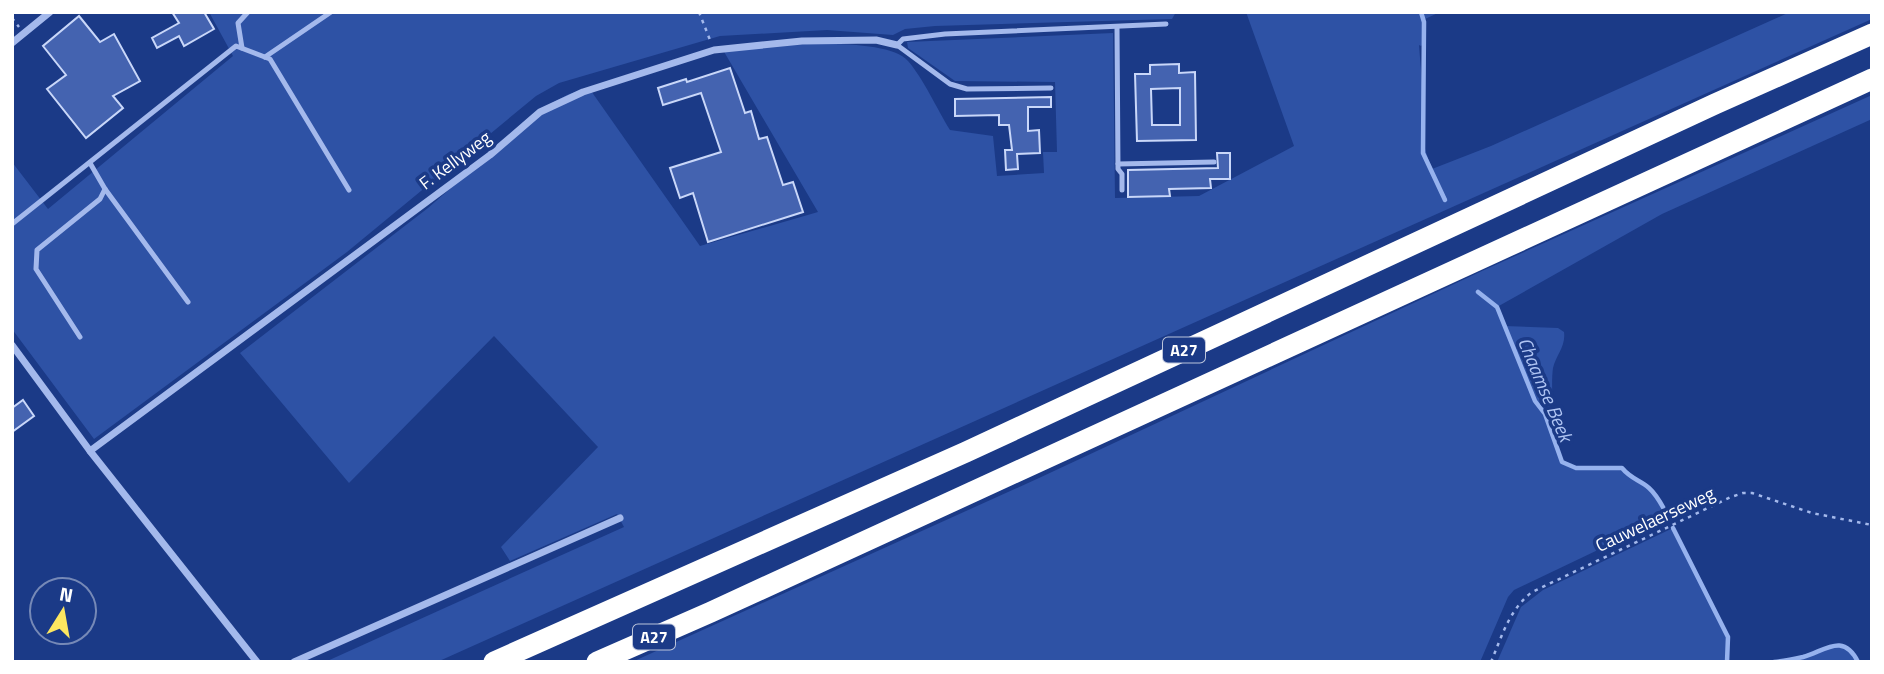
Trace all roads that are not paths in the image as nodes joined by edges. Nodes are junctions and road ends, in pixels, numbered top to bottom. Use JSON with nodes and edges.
{"nodes":[{"id":1,"x":50,"y":12,"type":"edge"},
{"id":2,"x":248,"y":12,"type":"edge"},
{"id":3,"x":331,"y":12,"type":"edge"},
{"id":4,"x":1166,"y":24,"type":"dead end"},
{"id":5,"x":1117,"y":27,"type":"junction"},
{"id":6,"x":1872,"y":34,"type":"edge"},
{"id":7,"x":12,"y":43,"type":"edge"},
{"id":8,"x":897,"y":46,"type":"junction"},
{"id":9,"x":242,"y":48,"type":"junction"},
{"id":10,"x":265,"y":57,"type":"junction"},
{"id":11,"x":1872,"y":79,"type":"edge"},
{"id":12,"x":1051,"y":88,"type":"dead end"},
{"id":13,"x":1214,"y":162,"type":"dead end"},
{"id":14,"x":90,"y":163,"type":"junction"},
{"id":15,"x":1118,"y":164,"type":"junction"},
{"id":16,"x":105,"y":188,"type":"junction"},
{"id":17,"x":349,"y":190,"type":"dead end"},
{"id":18,"x":1122,"y":190,"type":"dead end"},
{"id":19,"x":12,"y":224,"type":"edge"},
{"id":20,"x":188,"y":302,"type":"dead end"},
{"id":21,"x":80,"y":337,"type":"dead end"},
{"id":22,"x":12,"y":345,"type":"edge"},
{"id":23,"x":89,"y":450,"type":"junction"},
{"id":24,"x":621,"y":518,"type":"dead end"},
{"id":25,"x":257,"y":662,"type":"edge"},
{"id":26,"x":294,"y":662,"type":"edge"},
{"id":27,"x":494,"y":662,"type":"edge"},
{"id":28,"x":597,"y":662,"type":"edge"}],
"edges":[{"from":1,"to":7,"type":"street"},
{"from":2,"to":9,"type":"lane"},
{"from":3,"to":10,"type":"lane"},
{"from":4,"to":5,"type":"lane"},
{"from":5,"to":8,"type":"lane"},
{"from":5,"to":15,"type":"lane"},
{"from":6,"to":27,"type":"highway","number":"A27"},
{"from":8,"to":12,"type":"lane"},
{"from":8,"to":23,"type":"street","name":"F. Kellyweg"},
{"from":9,"to":10,"type":"lane"},
{"from":9,"to":14,"type":"lane"},
{"from":10,"to":17,"type":"lane"},
{"from":11,"to":28,"type":"highway","number":"A27"},
{"from":13,"to":15,"type":"lane"},
{"from":14,"to":16,"type":"lane"},
{"from":14,"to":19,"type":"lane"},
{"from":15,"to":18,"type":"lane"},
{"from":16,"to":20,"type":"lane"},
{"from":16,"to":21,"type":"lane"},
{"from":22,"to":23,"type":"street"},
{"from":23,"to":25,"type":"street"},
{"from":24,"to":26,"type":"street"}]}
